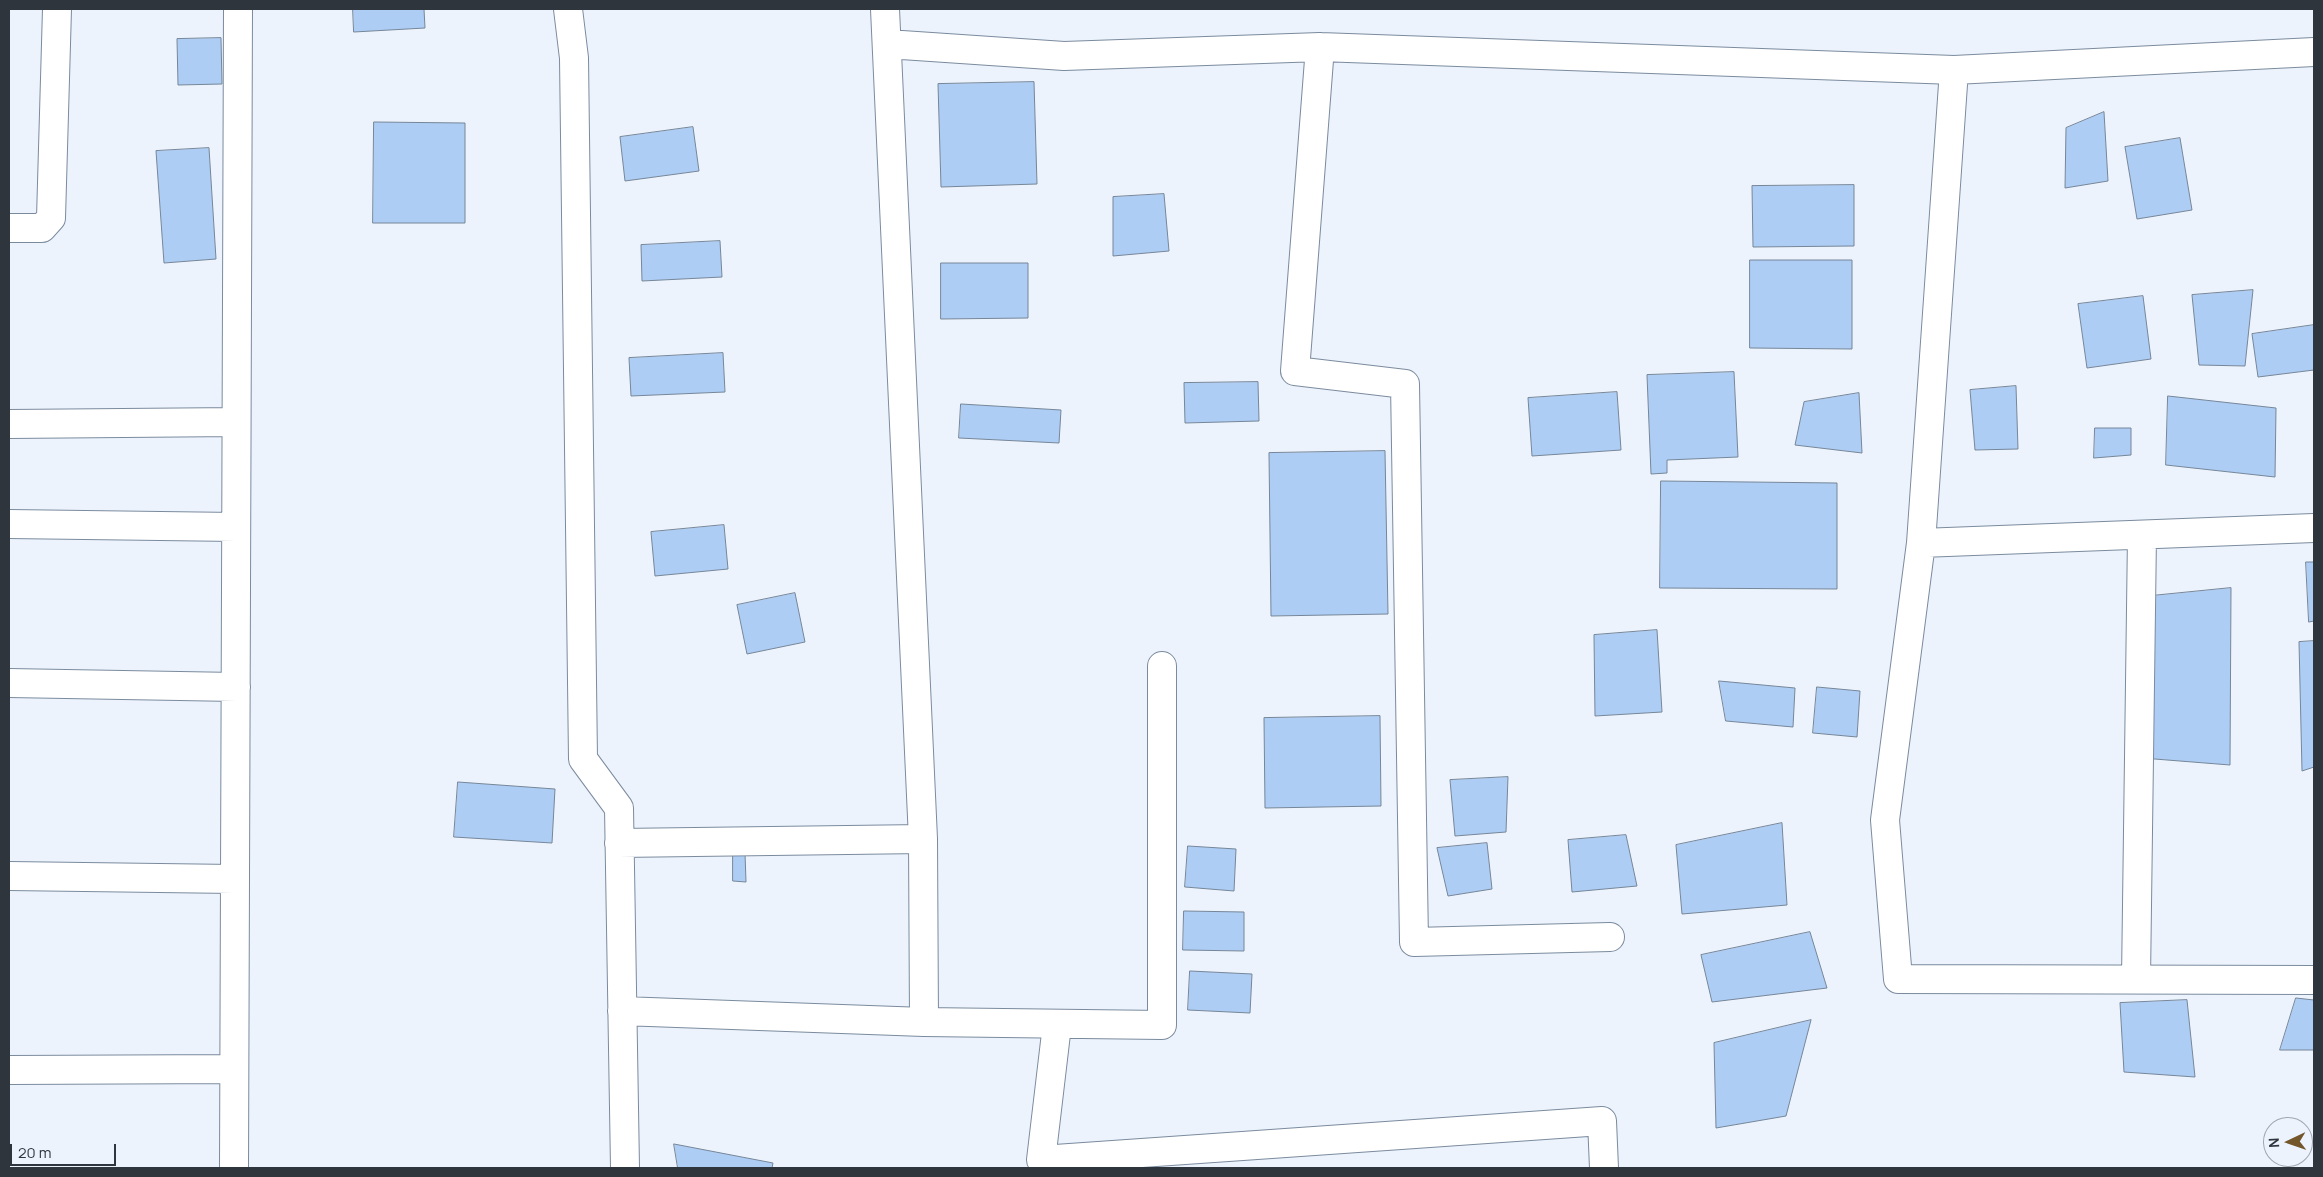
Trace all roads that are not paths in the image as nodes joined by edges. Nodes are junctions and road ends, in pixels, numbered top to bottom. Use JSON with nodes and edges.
{"nodes":[{"id":1,"x":57,"y":9,"type":"edge"},
{"id":2,"x":238,"y":9,"type":"edge"},
{"id":3,"x":568,"y":9,"type":"edge"},
{"id":4,"x":885,"y":9,"type":"edge"},
{"id":5,"x":887,"y":44,"type":"junction"},
{"id":6,"x":1320,"y":47,"type":"junction"},
{"id":7,"x":2314,"y":52,"type":"edge"},
{"id":8,"x":1954,"y":70,"type":"junction"},
{"id":9,"x":9,"y":228,"type":"edge"},
{"id":10,"x":236,"y":422,"type":"junction"},
{"id":11,"x":9,"y":424,"type":"edge"},
{"id":12,"x":9,"y":524,"type":"edge"},
{"id":13,"x":236,"y":527,"type":"junction"},
{"id":14,"x":2314,"y":528,"type":"edge"},
{"id":15,"x":2142,"y":535,"type":"junction"},
{"id":16,"x":1921,"y":543,"type":"junction"},
{"id":17,"x":1162,"y":666,"type":"dead end"},
{"id":18,"x":9,"y":683,"type":"edge"},
{"id":19,"x":236,"y":687,"type":"junction"},
{"id":20,"x":923,"y":839,"type":"junction"},
{"id":21,"x":619,"y":843,"type":"junction"},
{"id":22,"x":9,"y":876,"type":"edge"},
{"id":23,"x":234,"y":879,"type":"junction"},
{"id":24,"x":1610,"y":937,"type":"dead end"},
{"id":25,"x":2136,"y":979,"type":"junction"},
{"id":26,"x":2314,"y":980,"type":"edge"},
{"id":27,"x":622,"y":1011,"type":"junction"},
{"id":28,"x":924,"y":1022,"type":"junction"},
{"id":29,"x":1057,"y":1025,"type":"junction"},
{"id":30,"x":9,"y":1070,"type":"edge"},
{"id":31,"x":234,"y":1070,"type":"junction"},
{"id":32,"x":1041,"y":1164,"type":"edge"},
{"id":33,"x":234,"y":1168,"type":"edge"},
{"id":34,"x":625,"y":1168,"type":"edge"},
{"id":35,"x":1604,"y":1168,"type":"edge"}],
"edges":[{"from":1,"to":9,"type":"street"},
{"from":2,"to":10,"type":"street"},
{"from":3,"to":21,"type":"street"},
{"from":4,"to":5,"type":"street"},
{"from":5,"to":6,"type":"street"},
{"from":5,"to":20,"type":"street"},
{"from":6,"to":8,"type":"street"},
{"from":6,"to":24,"type":"street"},
{"from":7,"to":8,"type":"street"},
{"from":8,"to":16,"type":"street"},
{"from":10,"to":11,"type":"street"},
{"from":10,"to":13,"type":"street"},
{"from":12,"to":13,"type":"street"},
{"from":13,"to":19,"type":"street"},
{"from":14,"to":15,"type":"street"},
{"from":15,"to":16,"type":"street"},
{"from":15,"to":25,"type":"street"},
{"from":16,"to":25,"type":"street"},
{"from":17,"to":29,"type":"street"},
{"from":18,"to":19,"type":"street"},
{"from":19,"to":23,"type":"street"},
{"from":20,"to":21,"type":"street"},
{"from":20,"to":28,"type":"street"},
{"from":21,"to":27,"type":"street"},
{"from":22,"to":23,"type":"street"},
{"from":23,"to":31,"type":"street"},
{"from":25,"to":26,"type":"street"},
{"from":27,"to":28,"type":"street"},
{"from":27,"to":34,"type":"street"},
{"from":28,"to":29,"type":"street"},
{"from":29,"to":32,"type":"street"},
{"from":30,"to":31,"type":"street"},
{"from":31,"to":33,"type":"street"},
{"from":32,"to":35,"type":"street"}]}
